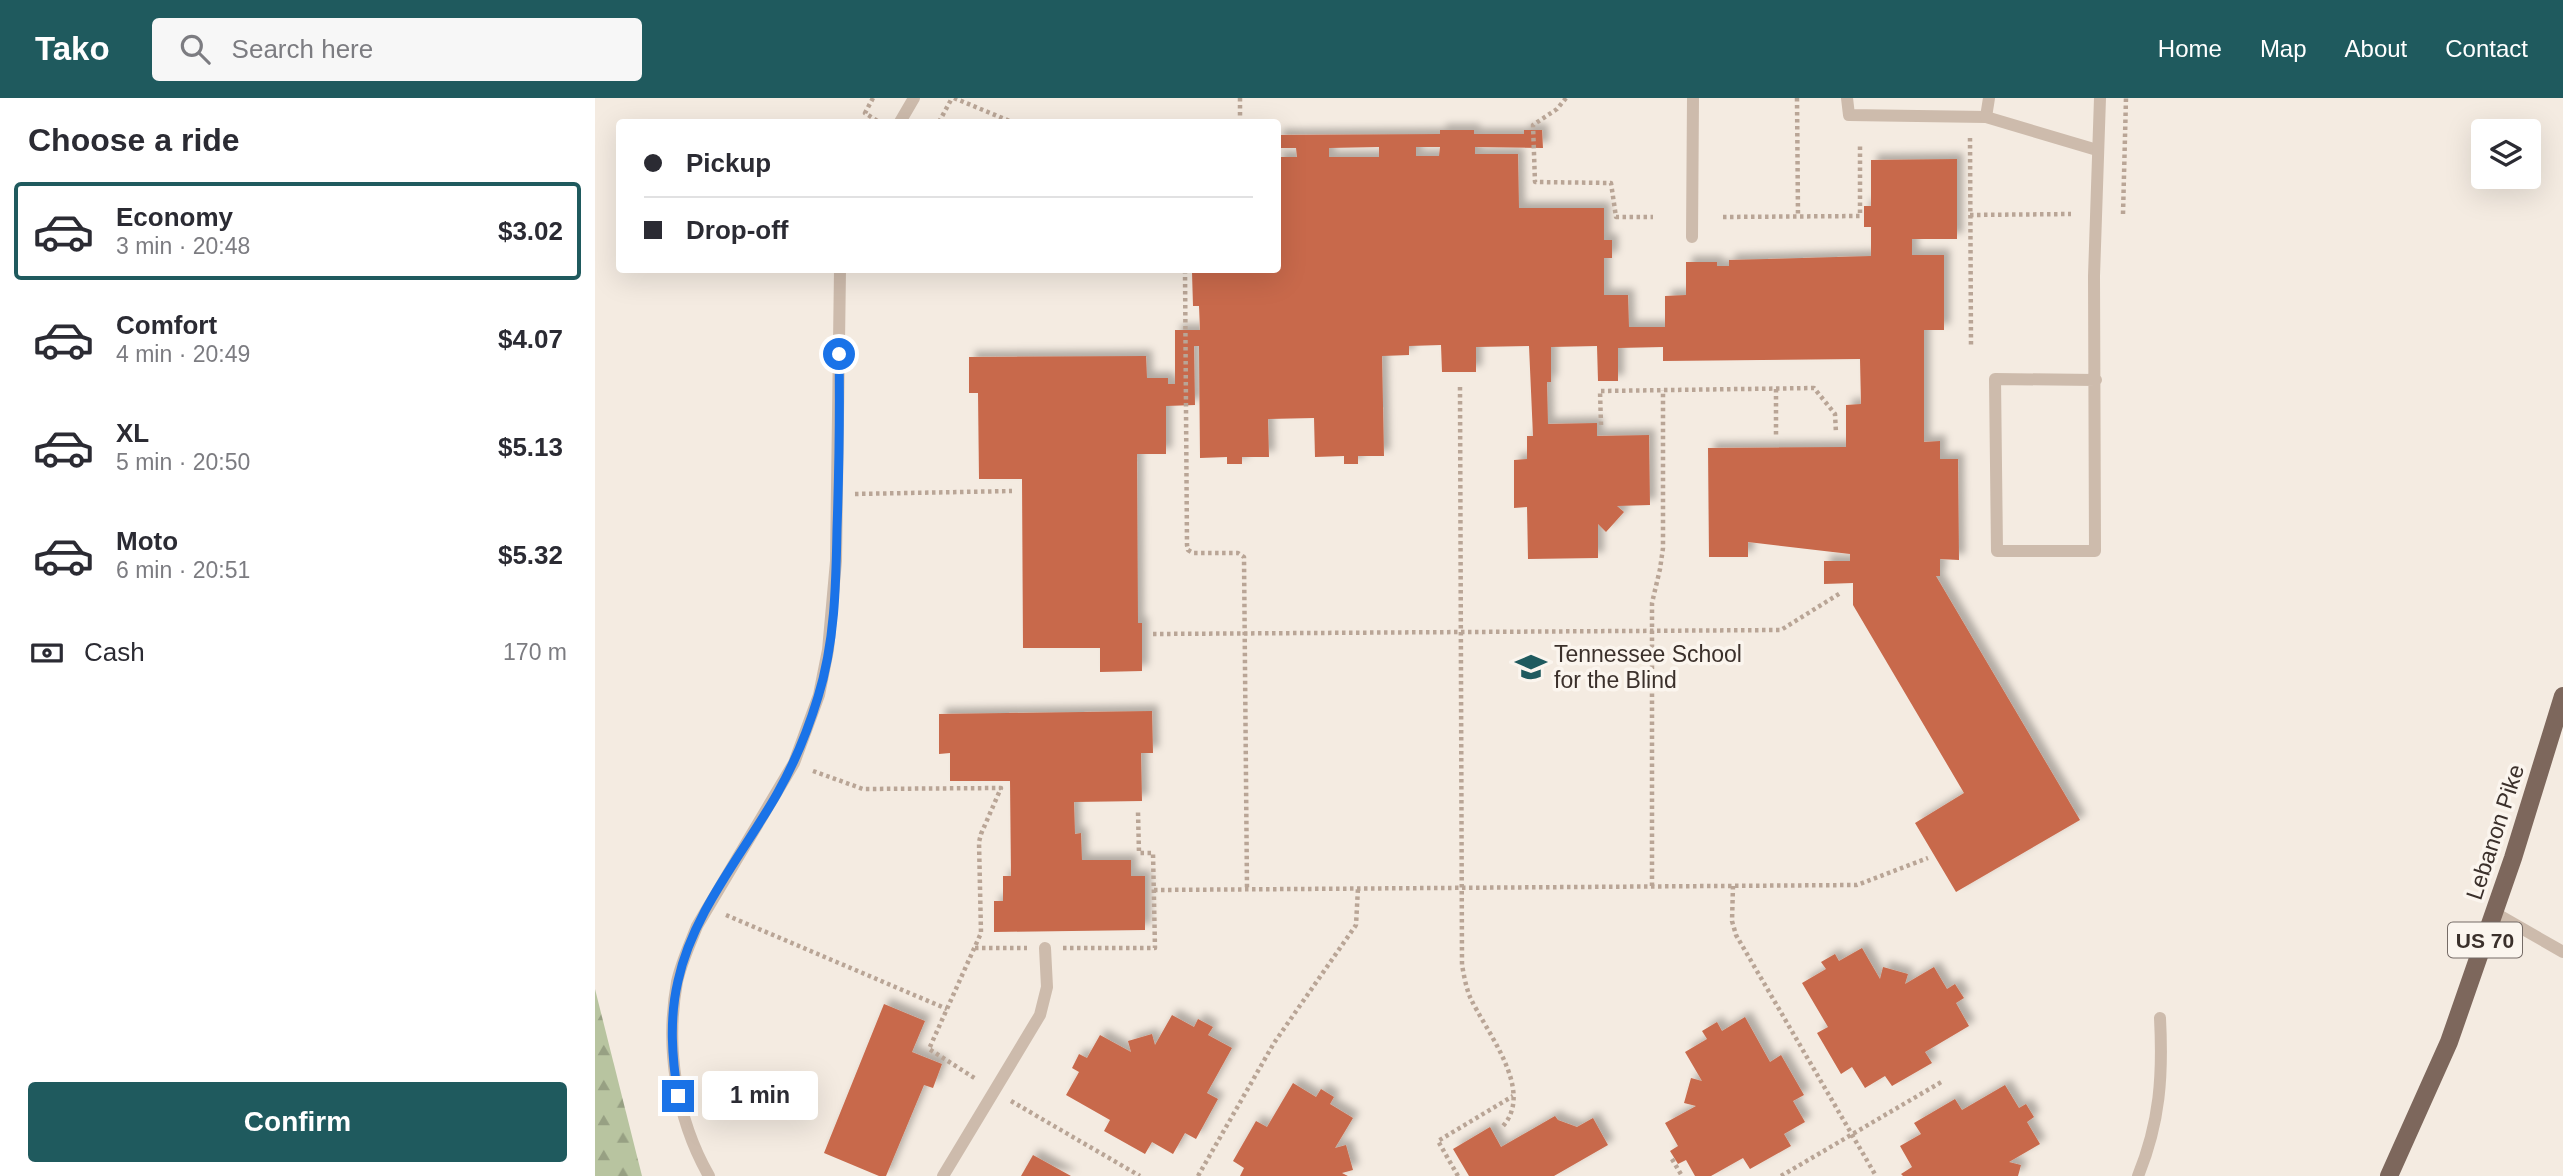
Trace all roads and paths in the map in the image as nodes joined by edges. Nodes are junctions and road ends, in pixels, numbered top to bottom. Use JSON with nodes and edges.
{"nodes":[{"id":1,"x":873,"y":98,"type":"edge"},
{"id":2,"x":914,"y":98,"type":"edge"},
{"id":3,"x":953,"y":98,"type":"edge"},
{"id":4,"x":1240,"y":98,"type":"edge"},
{"id":5,"x":1566,"y":98,"type":"edge"},
{"id":6,"x":1693,"y":98,"type":"edge"},
{"id":7,"x":1797,"y":98,"type":"edge"},
{"id":8,"x":1847,"y":98,"type":"edge"},
{"id":9,"x":1989,"y":98,"type":"edge"},
{"id":10,"x":2100,"y":98,"type":"edge"},
{"id":11,"x":2126,"y":98,"type":"edge"},
{"id":12,"x":1970,"y":117,"type":"junction"},
{"id":13,"x":1986,"y":117,"type":"junction"},
{"id":14,"x":874,"y":119,"type":"edge"},
{"id":15,"x":902,"y":119,"type":"edge"},
{"id":16,"x":941,"y":119,"type":"edge"},
{"id":17,"x":1005,"y":119,"type":"edge"},
{"id":18,"x":1240,"y":119,"type":"edge"},
{"id":19,"x":1860,"y":146,"type":"dead end"},
{"id":20,"x":2097,"y":150,"type":"junction"},
{"id":21,"x":2071,"y":214,"type":"dead end"},
{"id":22,"x":2123,"y":214,"type":"dead end"},
{"id":23,"x":1970,"y":215,"type":"junction"},
{"id":24,"x":1723,"y":216,"type":"dead end"},
{"id":25,"x":1798,"y":216,"type":"junction"},
{"id":26,"x":1653,"y":217,"type":"dead end"},
{"id":27,"x":1692,"y":237,"type":"dead end"},
{"id":28,"x":840,"y":273,"type":"edge"},
{"id":29,"x":1185,"y":273,"type":"edge"},
{"id":30,"x":1971,"y":347,"type":"dead end"},
{"id":31,"x":2096,"y":380,"type":"junction"},
{"id":32,"x":1460,"y":387,"type":"dead end"},
{"id":33,"x":1776,"y":389,"type":"junction"},
{"id":34,"x":1663,"y":390,"type":"junction"},
{"id":35,"x":1601,"y":425,"type":"dead end"},
{"id":36,"x":1836,"y":433,"type":"dead end"},
{"id":37,"x":1776,"y":436,"type":"dead end"},
{"id":38,"x":1012,"y":491,"type":"dead end"},
{"id":39,"x":838,"y":495,"type":"junction"},
{"id":40,"x":1842,"y":592,"type":"dead end"},
{"id":41,"x":1651,"y":631,"type":"junction"},
{"id":42,"x":1461,"y":632,"type":"junction"},
{"id":43,"x":1153,"y":634,"type":"dead end"},
{"id":44,"x":1245,"y":634,"type":"junction"},
{"id":45,"x":2563,"y":696,"type":"edge"},
{"id":46,"x":794,"y":763,"type":"junction"},
{"id":47,"x":1138,"y":812,"type":"dead end"},
{"id":48,"x":1929,"y":858,"type":"dead end"},
{"id":49,"x":1652,"y":886,"type":"junction"},
{"id":50,"x":1733,"y":886,"type":"junction"},
{"id":51,"x":1462,"y":887,"type":"junction"},
{"id":52,"x":1247,"y":888,"type":"junction"},
{"id":53,"x":1358,"y":888,"type":"junction"},
{"id":54,"x":1154,"y":890,"type":"junction"},
{"id":55,"x":708,"y":907,"type":"junction"},
{"id":56,"x":2495,"y":913,"type":"junction"},
{"id":57,"x":975,"y":948,"type":"junction"},
{"id":58,"x":1045,"y":948,"type":"junction"},
{"id":59,"x":2563,"y":952,"type":"edge"},
{"id":60,"x":947,"y":1009,"type":"junction"},
{"id":61,"x":2160,"y":1018,"type":"dead end"},
{"id":62,"x":1943,"y":1081,"type":"dead end"},
{"id":63,"x":994,"y":1091,"type":"junction"},
{"id":64,"x":1513,"y":1096,"type":"junction"},
{"id":65,"x":1503,"y":1126,"type":"dead end"},
{"id":66,"x":1852,"y":1134,"type":"junction"},
{"id":67,"x":1672,"y":1159,"type":"dead end"},
{"id":68,"x":709,"y":1176,"type":"edge"},
{"id":69,"x":943,"y":1176,"type":"edge"},
{"id":70,"x":1140,"y":1176,"type":"edge"},
{"id":71,"x":1198,"y":1176,"type":"edge"},
{"id":72,"x":1458,"y":1176,"type":"edge"},
{"id":73,"x":1682,"y":1176,"type":"edge"},
{"id":74,"x":1781,"y":1176,"type":"edge"},
{"id":75,"x":1876,"y":1176,"type":"edge"},
{"id":76,"x":2138,"y":1176,"type":"edge"},
{"id":77,"x":2389,"y":1176,"type":"edge"}],
"edges":[{"from":1,"to":14,"type":"path"},
{"from":2,"to":15,"type":"lane"},
{"from":3,"to":16,"type":"path"},
{"from":3,"to":17,"type":"path"},
{"from":4,"to":18,"type":"path"},
{"from":5,"to":26,"type":"path"},
{"from":6,"to":27,"type":"lane"},
{"from":7,"to":25,"type":"path"},
{"from":8,"to":12,"type":"lane"},
{"from":9,"to":13,"type":"lane"},
{"from":10,"to":20,"type":"lane"},
{"from":11,"to":22,"type":"path"},
{"from":12,"to":13,"type":"lane"},
{"from":12,"to":23,"type":"path"},
{"from":13,"to":20,"type":"lane"},
{"from":19,"to":25,"type":"path"},
{"from":20,"to":31,"type":"lane"},
{"from":21,"to":23,"type":"path"},
{"from":23,"to":30,"type":"path"},
{"from":24,"to":25,"type":"path"},
{"from":28,"to":39,"type":"lane"},
{"from":29,"to":44,"type":"path"},
{"from":31,"to":31,"type":"lane"},
{"from":32,"to":42,"type":"path"},
{"from":33,"to":34,"type":"path"},
{"from":33,"to":36,"type":"path"},
{"from":33,"to":37,"type":"path"},
{"from":34,"to":35,"type":"path"},
{"from":34,"to":41,"type":"path"},
{"from":38,"to":39,"type":"path"},
{"from":39,"to":46,"type":"lane"},
{"from":40,"to":41,"type":"path"},
{"from":41,"to":42,"type":"path"},
{"from":41,"to":49,"type":"path"},
{"from":42,"to":44,"type":"path"},
{"from":42,"to":51,"type":"path"},
{"from":43,"to":44,"type":"path"},
{"from":44,"to":52,"type":"path"},
{"from":45,"to":56,"type":"main road","name":"Lebanon Pike","number":"US 70"},
{"from":46,"to":55,"type":"lane"},
{"from":46,"to":57,"type":"path"},
{"from":47,"to":54,"type":"path"},
{"from":48,"to":50,"type":"path"},
{"from":49,"to":50,"type":"path"},
{"from":49,"to":51,"type":"path"},
{"from":50,"to":66,"type":"path"},
{"from":51,"to":53,"type":"path"},
{"from":51,"to":64,"type":"path"},
{"from":52,"to":53,"type":"path"},
{"from":52,"to":54,"type":"path"},
{"from":53,"to":71,"type":"path"},
{"from":54,"to":58,"type":"path"},
{"from":55,"to":60,"type":"path"},
{"from":55,"to":68,"type":"lane"},
{"from":56,"to":59,"type":"lane"},
{"from":56,"to":77,"type":"main road","name":"Lebanon Pike","number":"US 70"},
{"from":57,"to":58,"type":"path"},
{"from":57,"to":60,"type":"path"},
{"from":58,"to":63,"type":"lane"},
{"from":60,"to":63,"type":"path"},
{"from":61,"to":76,"type":"lane"},
{"from":62,"to":66,"type":"path"},
{"from":63,"to":69,"type":"lane"},
{"from":63,"to":70,"type":"path"},
{"from":64,"to":65,"type":"path"},
{"from":64,"to":72,"type":"path"},
{"from":66,"to":74,"type":"path"},
{"from":66,"to":75,"type":"path"},
{"from":67,"to":73,"type":"path"}]}
